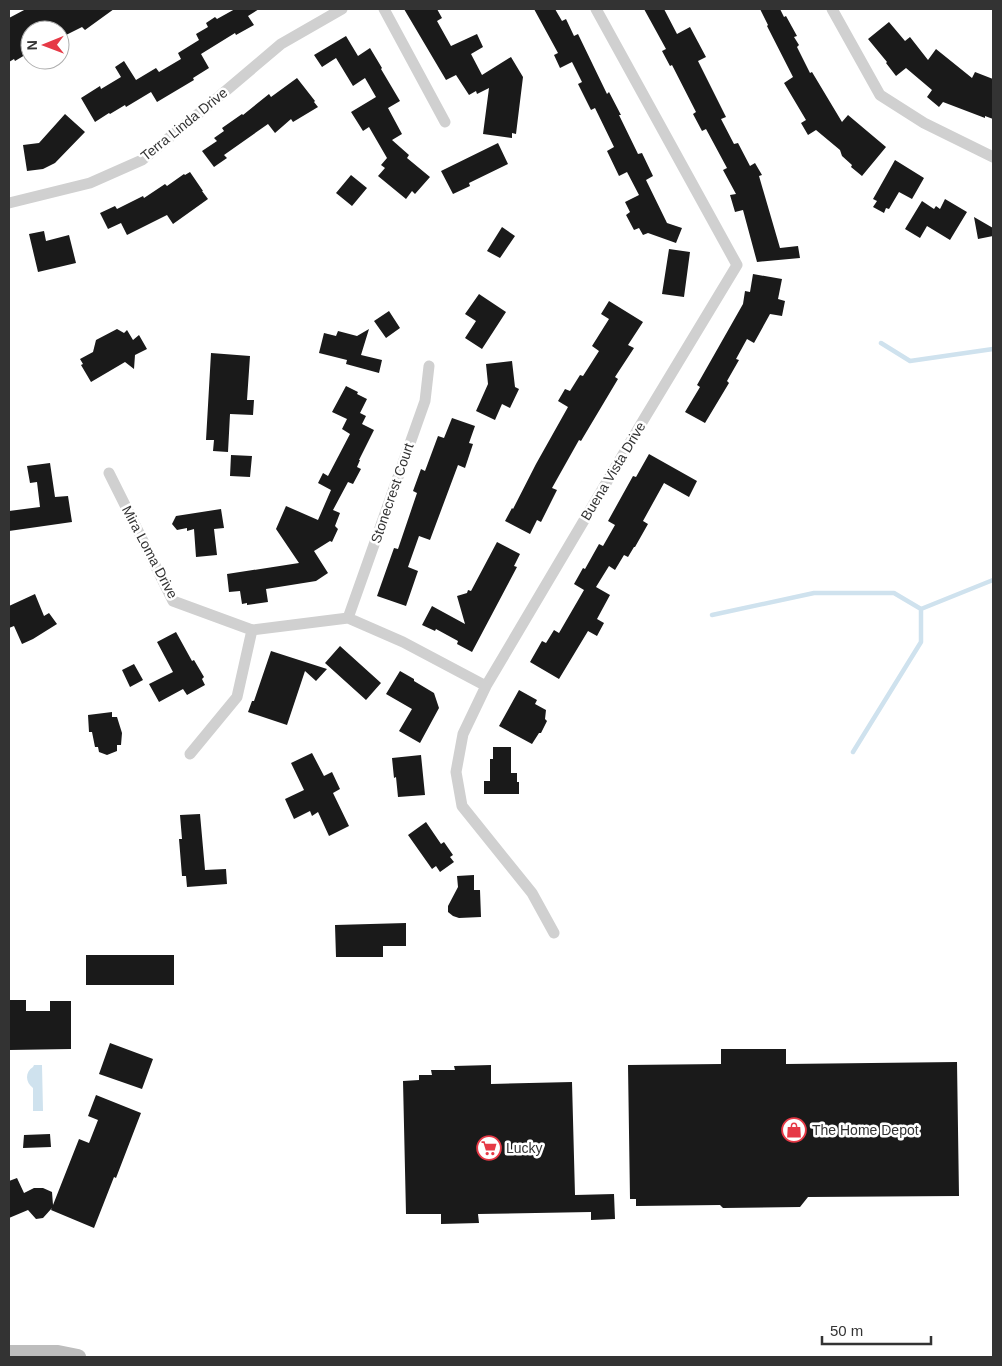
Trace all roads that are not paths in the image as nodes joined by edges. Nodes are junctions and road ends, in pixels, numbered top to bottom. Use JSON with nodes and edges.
{"nodes":[{"id":1,"x":342,"y":9,"type":"edge"},
{"id":2,"x":384,"y":9,"type":"edge"},
{"id":3,"x":596,"y":9,"type":"edge"},
{"id":4,"x":832,"y":9,"type":"edge"},
{"id":5,"x":445,"y":122,"type":"dead end"},
{"id":6,"x":993,"y":157,"type":"edge"},
{"id":7,"x":9,"y":203,"type":"edge"},
{"id":8,"x":429,"y":366,"type":"dead end"},
{"id":9,"x":109,"y":474,"type":"dead end"},
{"id":10,"x":348,"y":618,"type":"junction"},
{"id":11,"x":252,"y":630,"type":"junction"},
{"id":12,"x":486,"y":686,"type":"junction"},
{"id":13,"x":190,"y":754,"type":"dead end"},
{"id":14,"x":554,"y":933,"type":"dead end"},
{"id":15,"x":9,"y":1353,"type":"edge"},
{"id":16,"x":78,"y":1357,"type":"edge"}],
"edges":[{"from":1,"to":7,"type":"street","name":"Terra Linda Drive"},
{"from":2,"to":5,"type":"street"},
{"from":3,"to":12,"type":"street","name":"Buena Vista Drive"},
{"from":4,"to":6,"type":"street"},
{"from":8,"to":10,"type":"street","name":"Stonecrest Court"},
{"from":9,"to":11,"type":"street","name":"Mira Loma Drive"},
{"from":10,"to":11,"type":"street","name":"Mira Loma Drive"},
{"from":10,"to":12,"type":"street"},
{"from":11,"to":13,"type":"street"},
{"from":12,"to":14,"type":"street","name":"Buena Vista Drive"},
{"from":15,"to":16,"type":"main road"}]}
